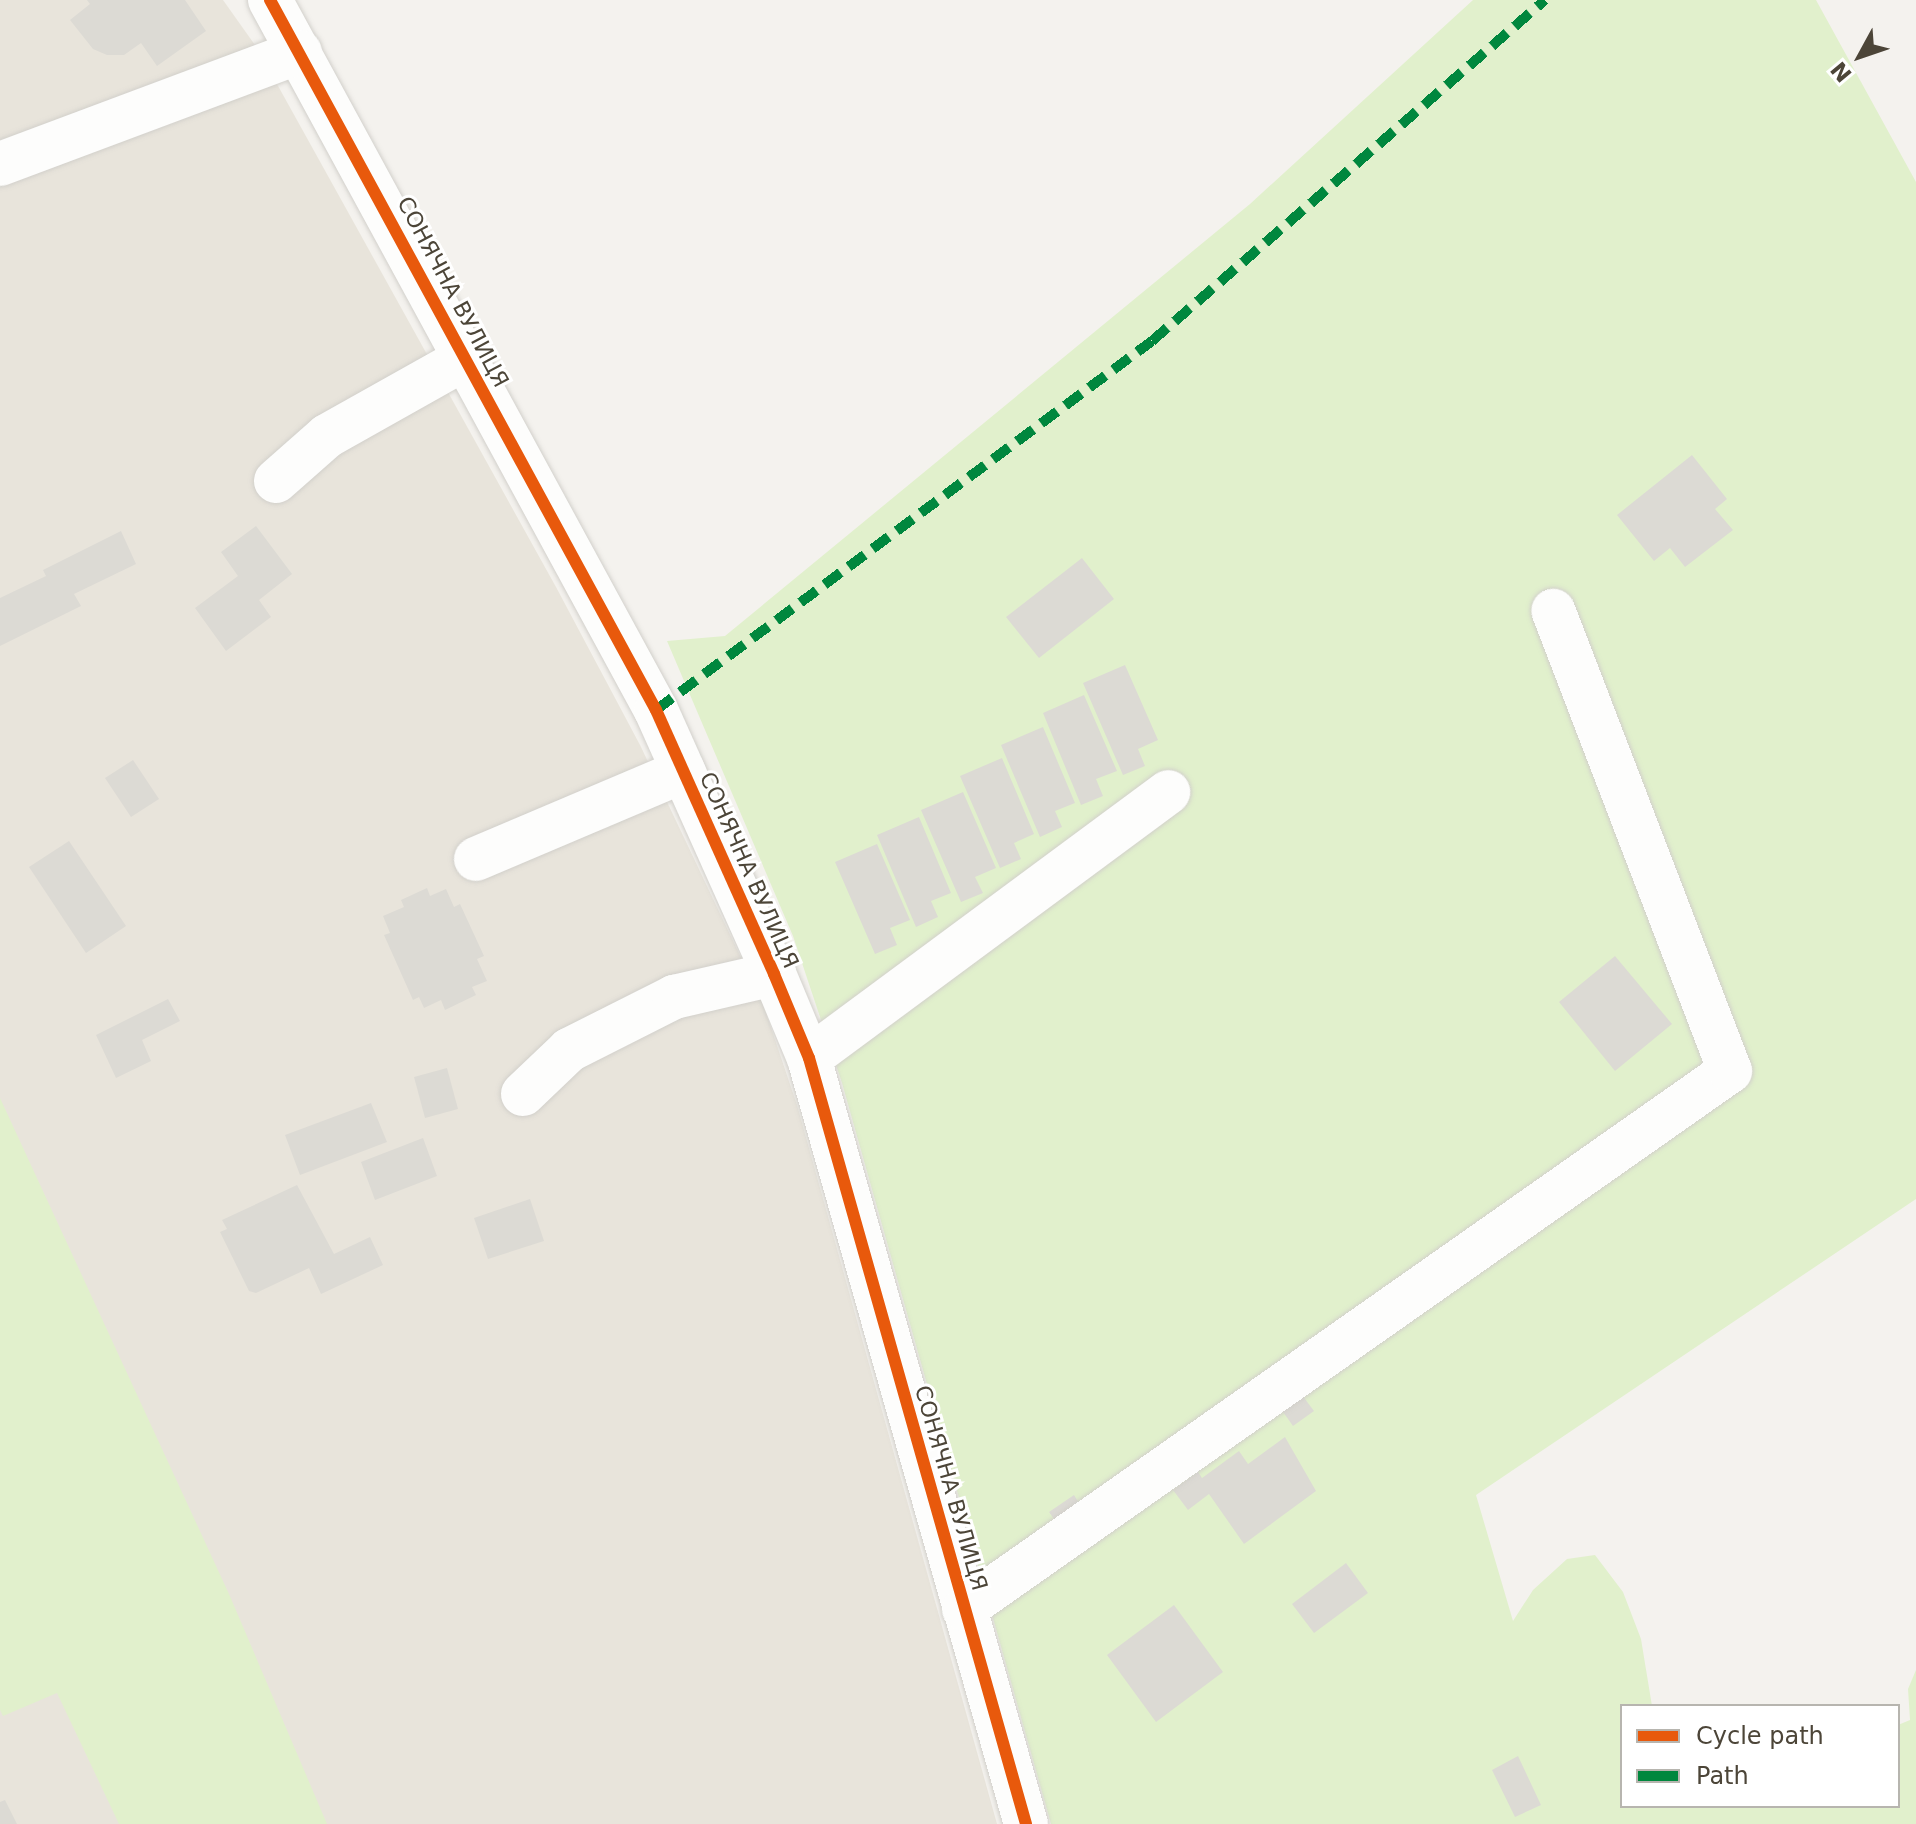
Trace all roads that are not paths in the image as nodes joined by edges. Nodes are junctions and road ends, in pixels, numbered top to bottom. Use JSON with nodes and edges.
{"nodes":[{"id":1,"x":270,"y":0,"type":"edge"},
{"id":2,"x":300,"y":52,"type":"junction"},
{"id":3,"x":0,"y":164,"type":"edge"},
{"id":4,"x":466,"y":358,"type":"junction"},
{"id":5,"x":276,"y":481,"type":"dead end"},
{"id":6,"x":1553,"y":611,"type":"dead end"},
{"id":7,"x":683,"y":771,"type":"junction"},
{"id":8,"x":1168,"y":792,"type":"dead end"},
{"id":9,"x":476,"y":859,"type":"dead end"},
{"id":10,"x":774,"y":974,"type":"junction"},
{"id":11,"x":809,"y":1058,"type":"junction"},
{"id":12,"x":523,"y":1094,"type":"dead end"},
{"id":13,"x":964,"y":1609,"type":"junction"},
{"id":14,"x":1026,"y":1824,"type":"edge"}],
"edges":[{"from":1,"to":2,"type":"street","name":"СОНЯЧНА ВУЛИЦЯ"},
{"from":2,"to":3,"type":"street"},
{"from":2,"to":4,"type":"street","name":"СОНЯЧНА ВУЛИЦЯ"},
{"from":4,"to":5,"type":"street"},
{"from":4,"to":7,"type":"street","name":"СОНЯЧНА ВУЛИЦЯ"},
{"from":6,"to":13,"type":"street"},
{"from":7,"to":9,"type":"street"},
{"from":7,"to":10,"type":"street","name":"СОНЯЧНА ВУЛИЦЯ"},
{"from":8,"to":11,"type":"street"},
{"from":10,"to":11,"type":"street","name":"СОНЯЧНА ВУЛИЦЯ"},
{"from":10,"to":12,"type":"street"},
{"from":11,"to":13,"type":"street","name":"СОНЯЧНА ВУЛИЦЯ"},
{"from":13,"to":14,"type":"street","name":"СОНЯЧНА ВУЛИЦЯ"}]}
